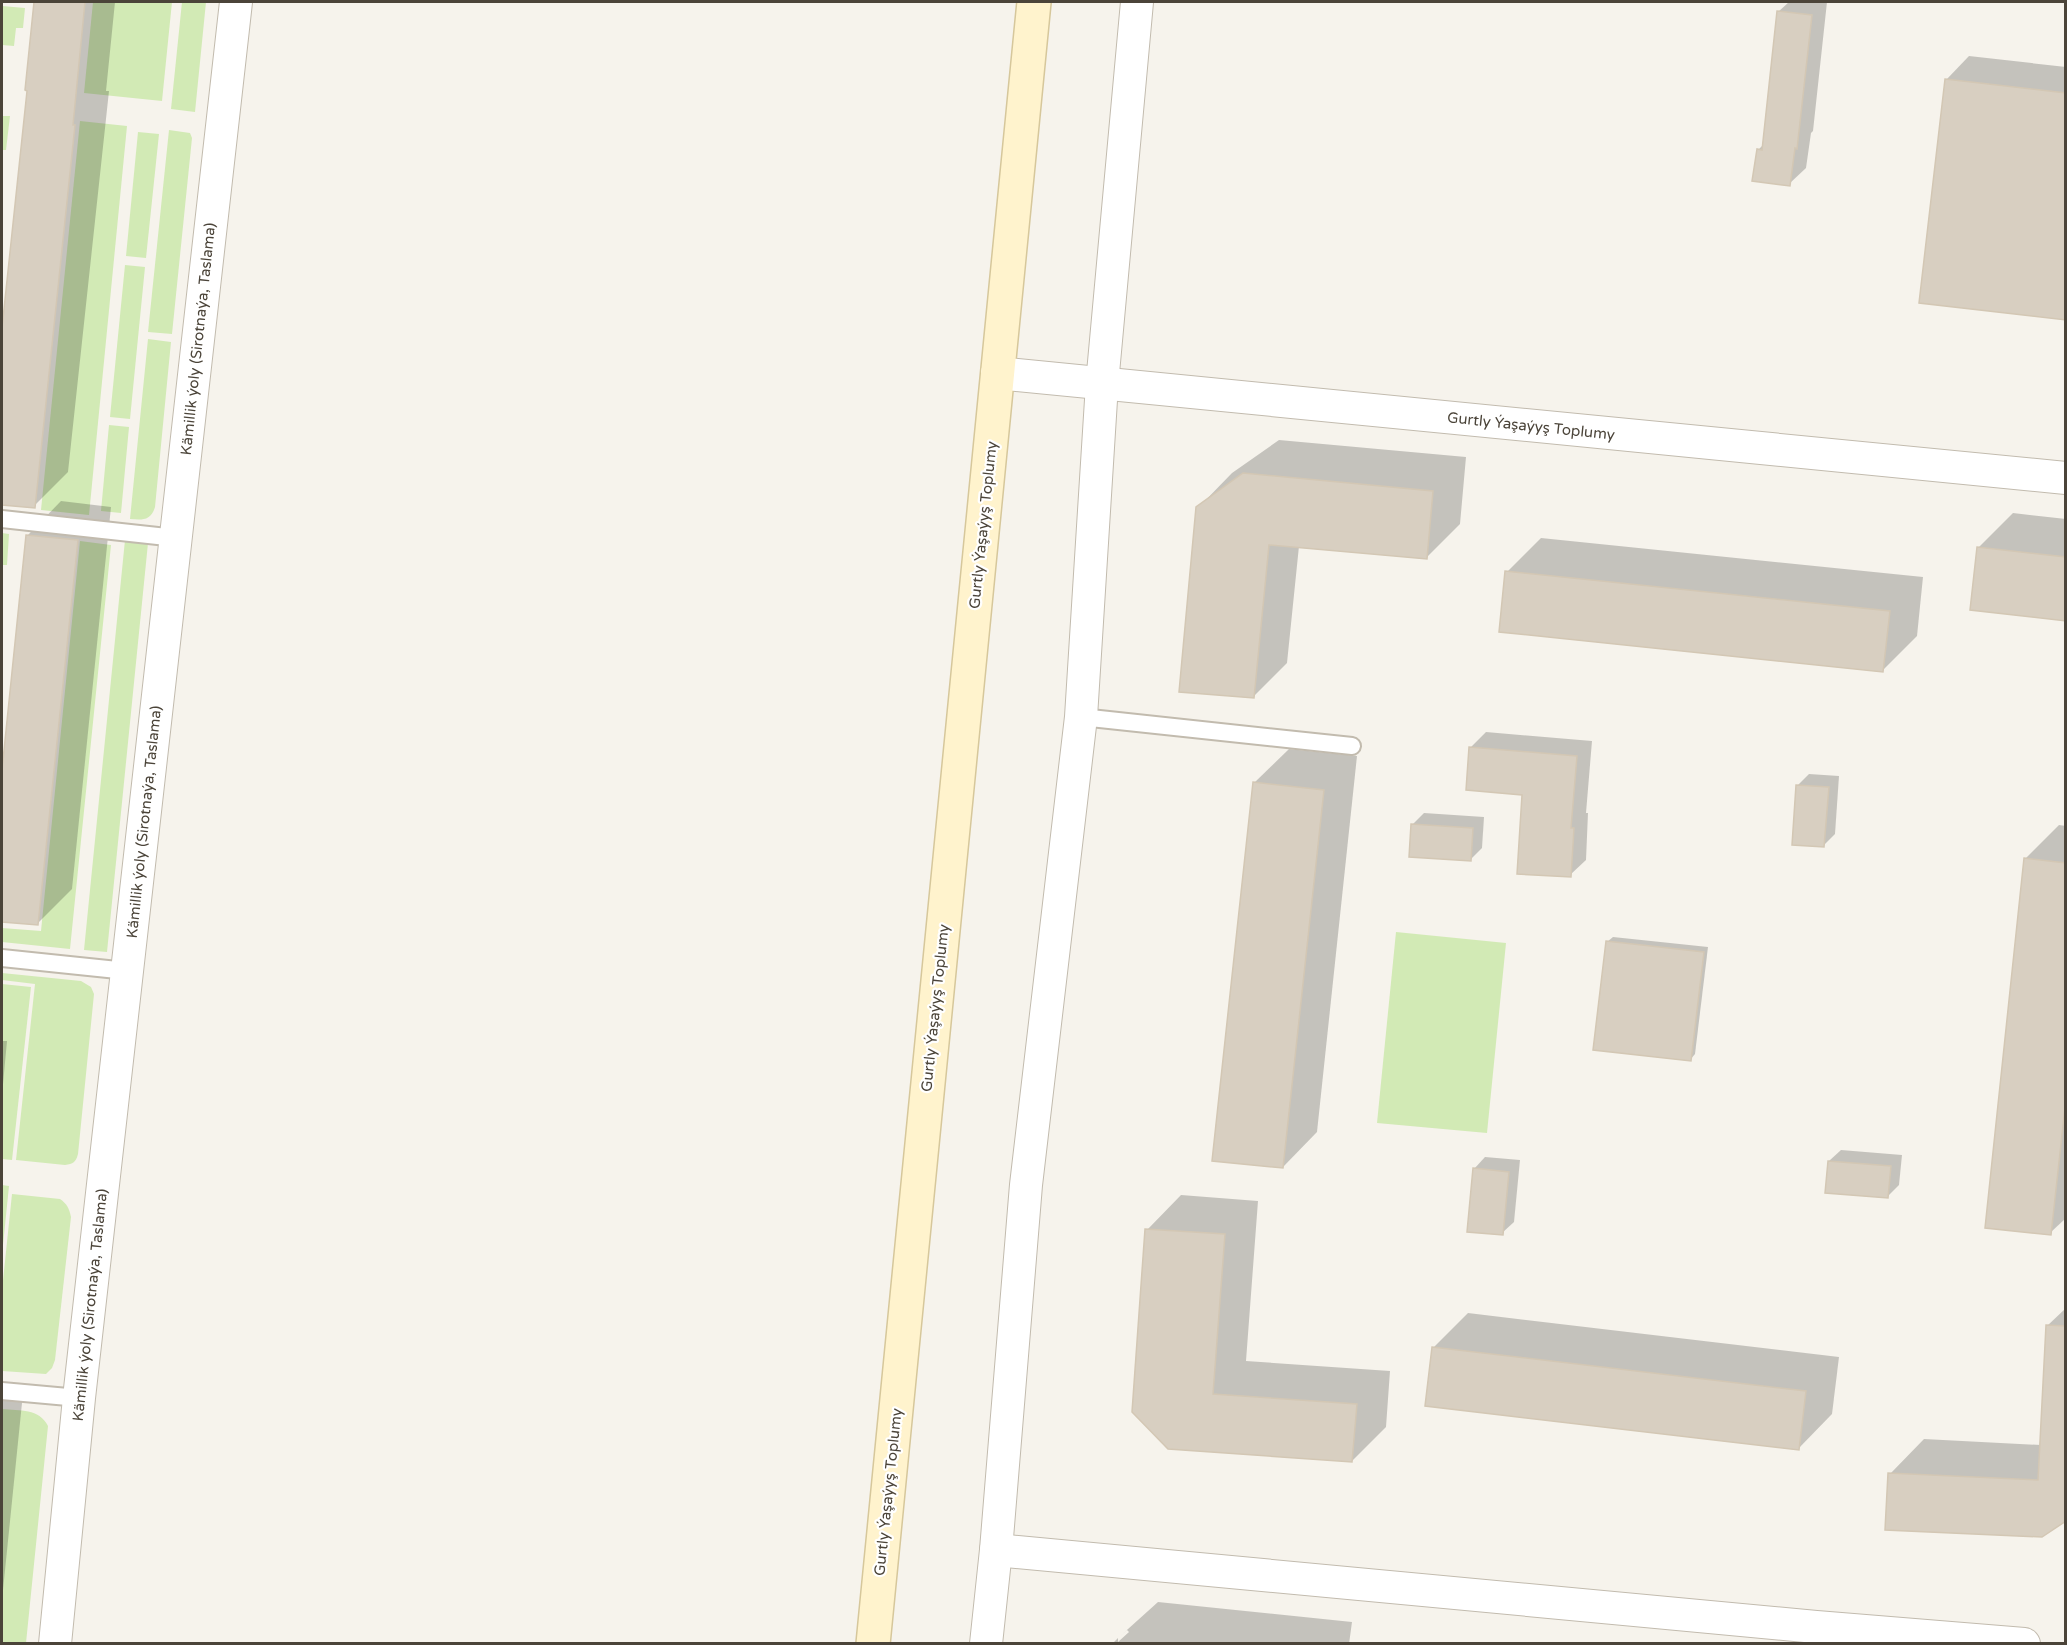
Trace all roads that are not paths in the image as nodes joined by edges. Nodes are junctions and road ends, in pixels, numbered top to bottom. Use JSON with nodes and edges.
{"nodes":[{"id":1,"x":236,"y":2,"type":"edge"},
{"id":2,"x":1034,"y":2,"type":"edge"},
{"id":3,"x":1137,"y":2,"type":"edge"},
{"id":4,"x":997,"y":373,"type":"junction"},
{"id":5,"x":1102,"y":384,"type":"junction"},
{"id":6,"x":2066,"y":477,"type":"edge"},
{"id":7,"x":2,"y":519,"type":"edge"},
{"id":8,"x":176,"y":538,"type":"junction"},
{"id":9,"x":1081,"y":717,"type":"junction"},
{"id":10,"x":1353,"y":746,"type":"dead end"},
{"id":11,"x":2,"y":958,"type":"edge"},
{"id":12,"x":128,"y":971,"type":"junction"},
{"id":13,"x":2,"y":1391,"type":"edge"},
{"id":14,"x":80,"y":1398,"type":"junction"},
{"id":15,"x":996,"y":1550,"type":"junction"},
{"id":16,"x":55,"y":1644,"type":"edge"},
{"id":17,"x":873,"y":1644,"type":"edge"},
{"id":18,"x":986,"y":1644,"type":"edge"},
{"id":19,"x":2024,"y":1644,"type":"edge"}],
"edges":[{"from":1,"to":8,"type":"street","name":"Kämillik ýoly (Sirotnaýa, Taslama)"},
{"from":2,"to":4,"type":"street","name":"Gurtly Ýaşaýyş Toplumy"},
{"from":3,"to":5,"type":"street"},
{"from":4,"to":5,"type":"street","name":"Gurtly Ýaşaýyş Toplumy"},
{"from":4,"to":17,"type":"street","name":"Gurtly Ýaşaýyş Toplumy"},
{"from":5,"to":6,"type":"street","name":"Gurtly Ýaşaýyş Toplumy"},
{"from":5,"to":9,"type":"street"},
{"from":7,"to":8,"type":"lane"},
{"from":8,"to":12,"type":"street","name":"Kämillik ýoly (Sirotnaýa, Taslama)"},
{"from":9,"to":10,"type":"lane"},
{"from":9,"to":15,"type":"street"},
{"from":11,"to":12,"type":"lane"},
{"from":12,"to":14,"type":"street","name":"Kämillik ýoly (Sirotnaýa, Taslama)"},
{"from":13,"to":14,"type":"lane"},
{"from":14,"to":16,"type":"street","name":"Kämillik ýoly (Sirotnaýa, Taslama)"},
{"from":15,"to":18,"type":"street"},
{"from":15,"to":19,"type":"street"}]}
